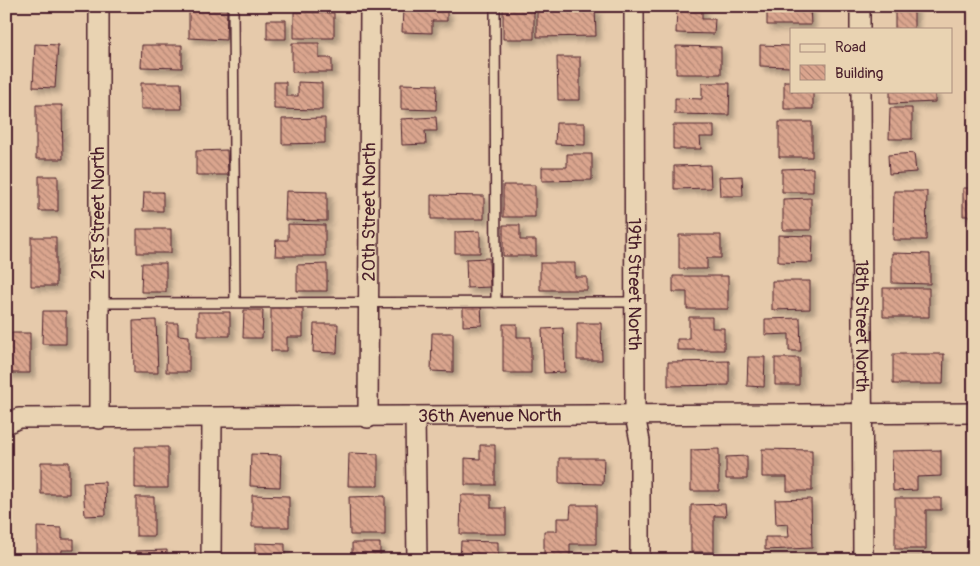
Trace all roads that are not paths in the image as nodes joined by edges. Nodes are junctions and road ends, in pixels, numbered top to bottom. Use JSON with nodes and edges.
{"nodes":[{"id":1,"x":99,"y":6,"type":"edge"},
{"id":2,"x":233,"y":6,"type":"edge"},
{"id":3,"x":370,"y":6,"type":"edge"},
{"id":4,"x":495,"y":6,"type":"edge"},
{"id":5,"x":634,"y":6,"type":"edge"},
{"id":6,"x":860,"y":6,"type":"edge"},
{"id":7,"x":860,"y":28,"type":"edge"},
{"id":8,"x":861,"y":92,"type":"edge"},
{"id":9,"x":635,"y":302,"type":"junction"},
{"id":10,"x":99,"y":303,"type":"junction"},
{"id":11,"x":235,"y":303,"type":"junction"},
{"id":12,"x":496,"y":303,"type":"junction"},
{"id":13,"x":369,"y":304,"type":"junction"},
{"id":14,"x":974,"y":413,"type":"edge"},
{"id":15,"x":862,"y":414,"type":"junction"},
{"id":16,"x":635,"y":416,"type":"junction"},
{"id":17,"x":415,"y":417,"type":"junction"},
{"id":18,"x":212,"y":418,"type":"junction"},
{"id":19,"x":368,"y":418,"type":"junction"},
{"id":20,"x":99,"y":419,"type":"junction"},
{"id":21,"x":6,"y":424,"type":"edge"},
{"id":22,"x":211,"y":560,"type":"edge"},
{"id":23,"x":417,"y":560,"type":"edge"},
{"id":24,"x":640,"y":560,"type":"edge"},
{"id":25,"x":863,"y":560,"type":"edge"}],
"edges":[{"from":1,"to":10,"type":"street","name":"21st Street North"},
{"from":2,"to":11,"type":"lane"},
{"from":3,"to":13,"type":"street","name":"20th Street North"},
{"from":4,"to":12,"type":"lane"},
{"from":5,"to":9,"type":"street","name":"19th Street North"},
{"from":6,"to":7,"type":"street"},
{"from":8,"to":15,"type":"street","name":"18th Street North"},
{"from":9,"to":12,"type":"lane"},
{"from":9,"to":16,"type":"street","name":"19th Street North"},
{"from":10,"to":11,"type":"lane"},
{"from":10,"to":20,"type":"street","name":"21st Street North"},
{"from":11,"to":13,"type":"lane"},
{"from":12,"to":13,"type":"lane"},
{"from":13,"to":19,"type":"street","name":"20th Street North"},
{"from":14,"to":15,"type":"street","name":"36th Avenue North"},
{"from":15,"to":16,"type":"street","name":"36th Avenue North"},
{"from":15,"to":25,"type":"street","name":"18th Street North"},
{"from":16,"to":17,"type":"street","name":"36th Avenue North"},
{"from":16,"to":24,"type":"street","name":"19th Street North"},
{"from":17,"to":19,"type":"street","name":"36th Avenue North"},
{"from":17,"to":23,"type":"street"},
{"from":18,"to":19,"type":"street","name":"36th Avenue North"},
{"from":18,"to":20,"type":"street","name":"36th Avenue North"},
{"from":18,"to":22,"type":"street"},
{"from":20,"to":21,"type":"street","name":"36th Avenue North"}]}
